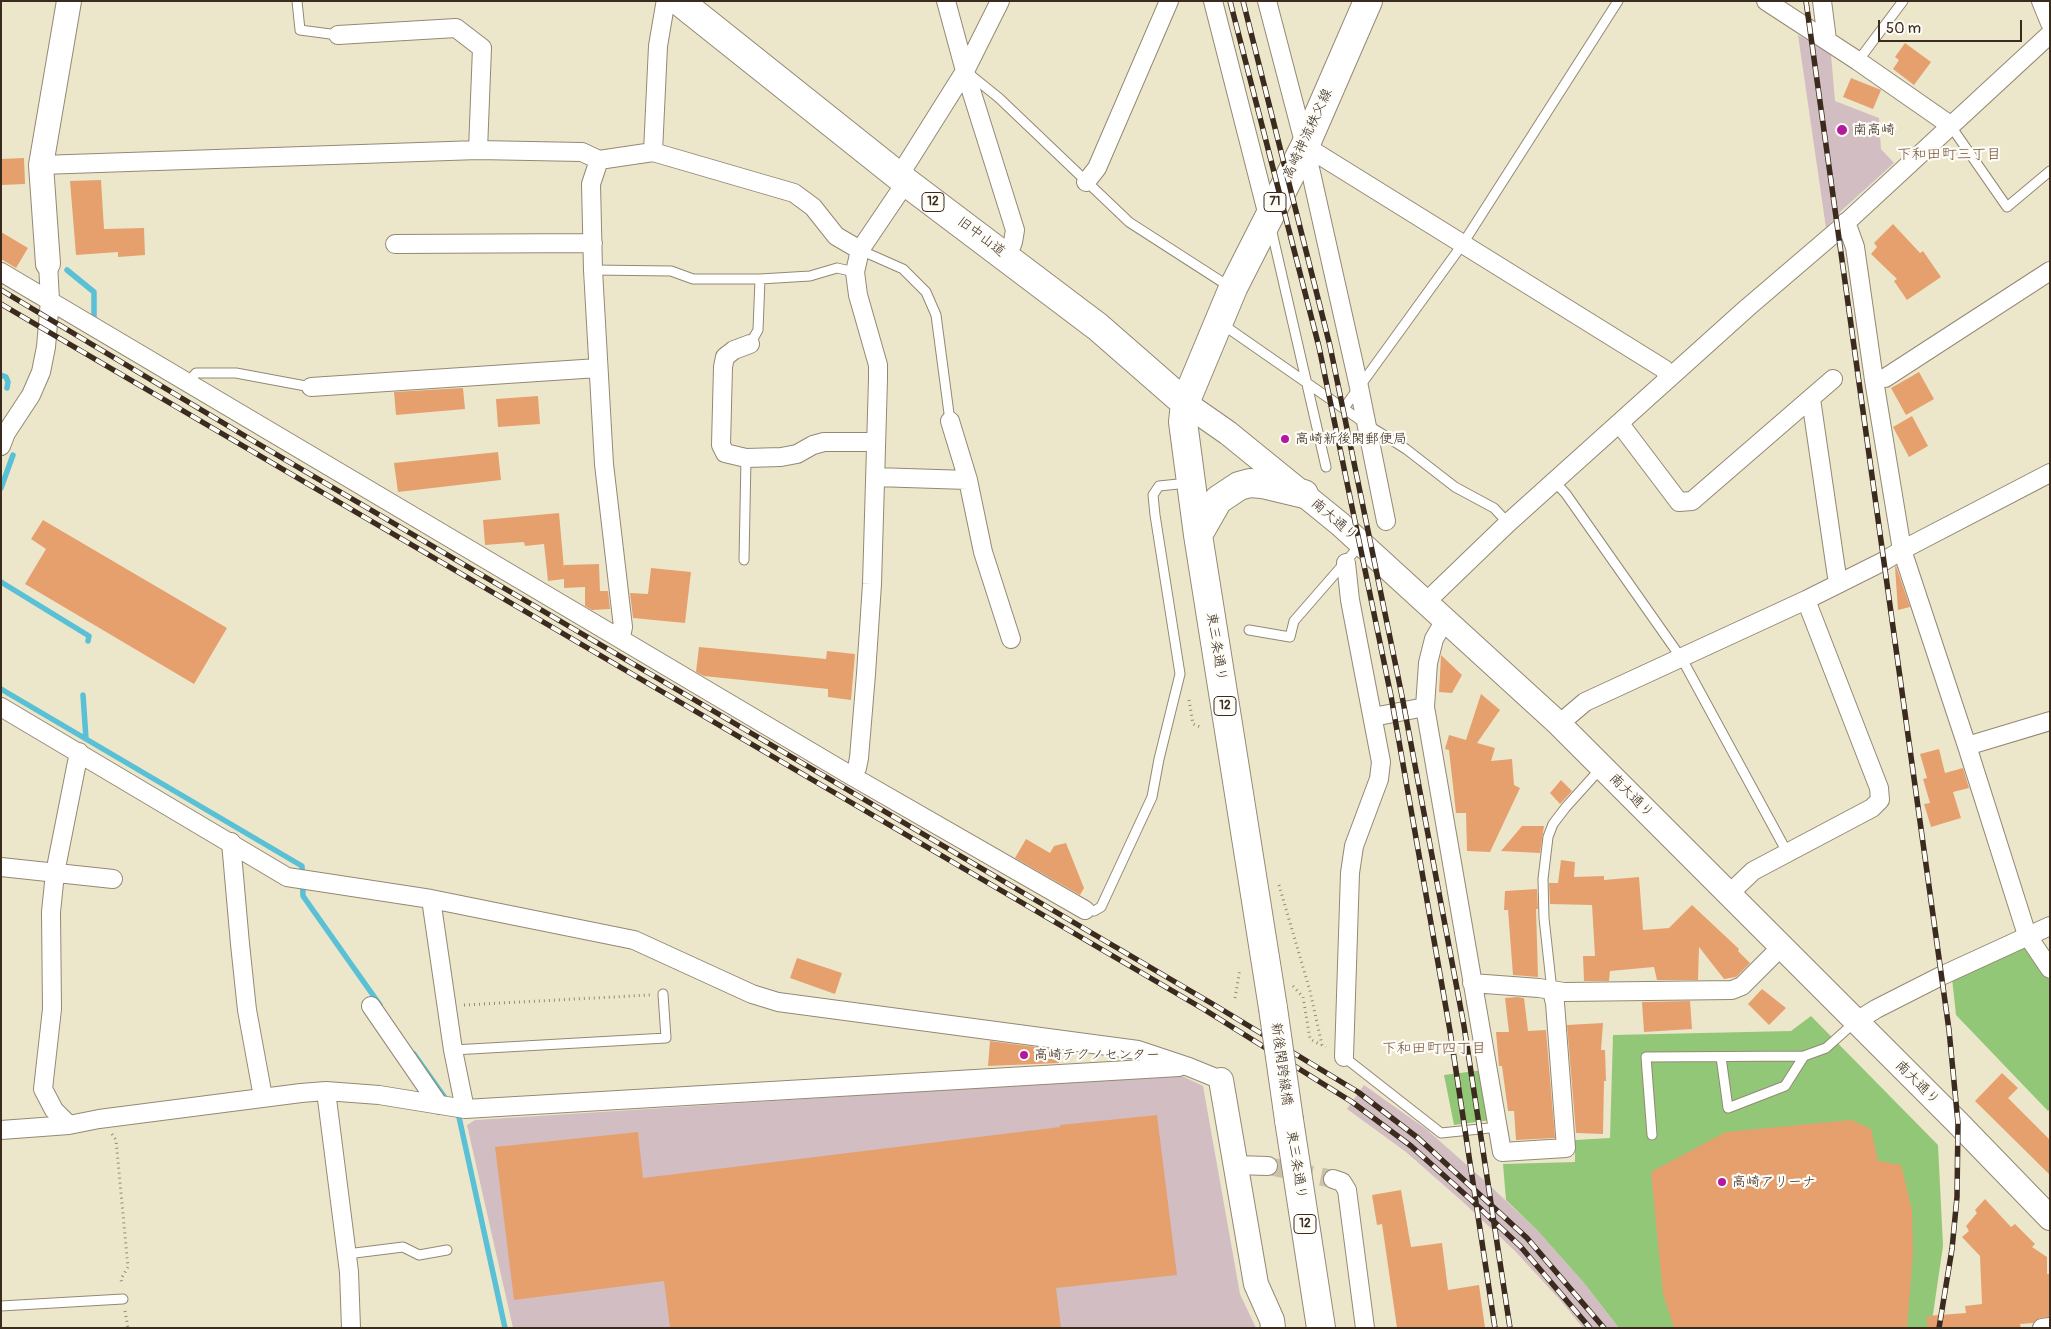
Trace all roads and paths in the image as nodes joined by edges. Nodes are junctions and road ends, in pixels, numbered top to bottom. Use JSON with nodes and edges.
{"nodes":[{"id":1,"x":69,"y":1,"type":"edge"},
{"id":2,"x":297,"y":1,"type":"edge"},
{"id":3,"x":668,"y":1,"type":"edge"},
{"id":4,"x":679,"y":1,"type":"edge"},
{"id":5,"x":946,"y":1,"type":"edge"},
{"id":6,"x":1000,"y":1,"type":"edge"},
{"id":7,"x":1169,"y":1,"type":"edge"},
{"id":8,"x":1213,"y":1,"type":"edge"},
{"id":9,"x":1267,"y":1,"type":"edge"},
{"id":10,"x":1368,"y":1,"type":"edge"},
{"id":11,"x":1618,"y":1,"type":"edge"},
{"id":12,"x":1766,"y":1,"type":"edge"},
{"id":13,"x":1822,"y":1,"type":"edge"},
{"id":14,"x":1902,"y":1,"type":"edge"},
{"id":15,"x":2041,"y":1,"type":"edge"},
{"id":16,"x":2050,"y":22,"type":"edge"},
{"id":17,"x":2050,"y":34,"type":"edge"},
{"id":18,"x":338,"y":35,"type":"joint"},
{"id":19,"x":1827,"y":40,"type":"junction"},
{"id":20,"x":1858,"y":60,"type":"junction"},
{"id":21,"x":965,"y":71,"type":"junction"},
{"id":22,"x":1950,"y":125,"type":"junction"},
{"id":23,"x":1305,"y":146,"type":"junction"},
{"id":24,"x":478,"y":150,"type":"junction"},
{"id":25,"x":654,"y":152,"type":"junction"},
{"id":26,"x":600,"y":160,"type":"junction"},
{"id":27,"x":41,"y":165,"type":"junction"},
{"id":28,"x":2050,"y":171,"type":"edge"},
{"id":29,"x":902,"y":179,"type":"junction"},
{"id":30,"x":1086,"y":182,"type":"junction"},
{"id":31,"x":1268,"y":216,"type":"junction"},
{"id":32,"x":1846,"y":222,"type":"junction"},
{"id":33,"x":593,"y":243,"type":"junction"},
{"id":34,"x":395,"y":244,"type":"dead end"},
{"id":35,"x":1462,"y":245,"type":"junction"},
{"id":36,"x":860,"y":250,"type":"junction"},
{"id":37,"x":1007,"y":257,"type":"junction"},
{"id":38,"x":48,"y":264,"type":"joint"},
{"id":39,"x":593,"y":270,"type":"junction"},
{"id":40,"x":2050,"y":271,"type":"edge"},
{"id":41,"x":1,"y":272,"type":"edge"},
{"id":42,"x":855,"y":272,"type":"junction"},
{"id":43,"x":760,"y":279,"type":"junction"},
{"id":44,"x":1233,"y":288,"type":"junction"},
{"id":45,"x":50,"y":300,"type":"junction"},
{"id":46,"x":1218,"y":322,"type":"junction"},
{"id":47,"x":750,"y":344,"type":"joint"},
{"id":48,"x":598,"y":368,"type":"junction"},
{"id":49,"x":1668,"y":379,"type":"junction"},
{"id":50,"x":1833,"y":379,"type":"dead end"},
{"id":51,"x":1874,"y":380,"type":"junction"},
{"id":52,"x":188,"y":382,"type":"junction"},
{"id":53,"x":1306,"y":383,"type":"junction"},
{"id":54,"x":1359,"y":386,"type":"junction"},
{"id":55,"x":310,"y":387,"type":"joint"},
{"id":56,"x":1812,"y":399,"type":"junction"},
{"id":57,"x":1185,"y":403,"type":"junction"},
{"id":58,"x":1344,"y":408,"type":"junction"},
{"id":59,"x":950,"y":421,"type":"joint"},
{"id":60,"x":1366,"y":424,"type":"junction"},
{"id":61,"x":1620,"y":424,"type":"junction"},
{"id":62,"x":876,"y":442,"type":"junction"},
{"id":63,"x":1,"y":446,"type":"edge"},
{"id":64,"x":746,"y":458,"type":"junction"},
{"id":65,"x":1326,"y":466,"type":"dead end"},
{"id":66,"x":2050,"y":473,"type":"edge"},
{"id":67,"x":875,"y":477,"type":"junction"},
{"id":68,"x":968,"y":480,"type":"junction"},
{"id":69,"x":1191,"y":482,"type":"junction"},
{"id":70,"x":1556,"y":482,"type":"junction"},
{"id":71,"x":1304,"y":494,"type":"junction"},
{"id":72,"x":1386,"y":521,"type":"dead end"},
{"id":73,"x":1508,"y":523,"type":"junction"},
{"id":74,"x":1198,"y":535,"type":"junction"},
{"id":75,"x":1361,"y":544,"type":"junction"},
{"id":76,"x":1902,"y":550,"type":"junction"},
{"id":77,"x":744,"y":560,"type":"dead end"},
{"id":78,"x":1346,"y":563,"type":"junction"},
{"id":79,"x":1838,"y":584,"type":"junction"},
{"id":80,"x":1806,"y":600,"type":"junction"},
{"id":81,"x":1426,"y":602,"type":"junction"},
{"id":82,"x":1445,"y":620,"type":"junction"},
{"id":83,"x":1250,"y":630,"type":"dead end"},
{"id":84,"x":620,"y":638,"type":"junction"},
{"id":85,"x":1011,"y":639,"type":"dead end"},
{"id":86,"x":1682,"y":659,"type":"junction"},
{"id":87,"x":1,"y":707,"type":"edge"},
{"id":88,"x":1425,"y":707,"type":"junction"},
{"id":89,"x":1373,"y":717,"type":"junction"},
{"id":90,"x":2050,"y":721,"type":"edge"},
{"id":91,"x":1559,"y":724,"type":"junction"},
{"id":92,"x":1967,"y":746,"type":"junction"},
{"id":93,"x":79,"y":752,"type":"junction"},
{"id":94,"x":1602,"y":767,"type":"junction"},
{"id":95,"x":850,"y":775,"type":"junction"},
{"id":96,"x":231,"y":842,"type":"junction"},
{"id":97,"x":1787,"y":852,"type":"junction"},
{"id":98,"x":1,"y":867,"type":"edge"},
{"id":99,"x":56,"y":873,"type":"junction"},
{"id":100,"x":1276,"y":877,"type":"dead end"},
{"id":101,"x":113,"y":879,"type":"dead end"},
{"id":102,"x":1729,"y":894,"type":"junction"},
{"id":103,"x":431,"y":898,"type":"junction"},
{"id":104,"x":1085,"y":910,"type":"joint"},
{"id":105,"x":2050,"y":926,"type":"edge"},
{"id":106,"x":2027,"y":935,"type":"junction"},
{"id":107,"x":1782,"y":947,"type":"junction"},
{"id":108,"x":1240,"y":969,"type":"dead end"},
{"id":109,"x":2050,"y":969,"type":"edge"},
{"id":110,"x":1472,"y":983,"type":"junction"},
{"id":111,"x":1293,"y":986,"type":"dead end"},
{"id":112,"x":1552,"y":991,"type":"junction"},
{"id":113,"x":663,"y":994,"type":"joint"},
{"id":114,"x":1234,"y":998,"type":"dead end"},
{"id":115,"x":447,"y":1005,"type":"junction"},
{"id":116,"x":371,"y":1006,"type":"dead end"},
{"id":117,"x":1273,"y":1008,"type":"joint"},
{"id":118,"x":1856,"y":1022,"type":"junction"},
{"id":119,"x":1322,"y":1045,"type":"junction"},
{"id":120,"x":453,"y":1050,"type":"junction"},
{"id":121,"x":1804,"y":1056,"type":"junction"},
{"id":122,"x":1721,"y":1057,"type":"junction"},
{"id":123,"x":1344,"y":1058,"type":"junction"},
{"id":124,"x":1189,"y":1067,"type":"junction"},
{"id":125,"x":1221,"y":1080,"type":"joint"},
{"id":126,"x":326,"y":1091,"type":"junction"},
{"id":127,"x":263,"y":1097,"type":"junction"},
{"id":128,"x":440,"y":1105,"type":"junction"},
{"id":129,"x":465,"y":1109,"type":"junction"},
{"id":130,"x":100,"y":1118,"type":"junction"},
{"id":131,"x":1289,"y":1120,"type":"joint"},
{"id":132,"x":69,"y":1125,"type":"junction"},
{"id":133,"x":1499,"y":1127,"type":"junction"},
{"id":134,"x":1,"y":1130,"type":"edge"},
{"id":135,"x":1652,"y":1135,"type":"dead end"},
{"id":136,"x":1235,"y":1165,"type":"junction"},
{"id":137,"x":1268,"y":1166,"type":"tunnel mouth"},
{"id":138,"x":1333,"y":1179,"type":"tunnel mouth"},
{"id":139,"x":2050,"y":1218,"type":"edge"},
{"id":140,"x":447,"y":1250,"type":"dead end"},
{"id":141,"x":347,"y":1254,"type":"junction"},
{"id":142,"x":123,"y":1298,"type":"joint"},
{"id":143,"x":1,"y":1306,"type":"edge"},
{"id":144,"x":2050,"y":1327,"type":"edge"},
{"id":145,"x":351,"y":1328,"type":"edge"},
{"id":146,"x":1273,"y":1328,"type":"edge"},
{"id":147,"x":1321,"y":1328,"type":"edge"},
{"id":148,"x":1365,"y":1328,"type":"edge"},
{"id":149,"x":2042,"y":1328,"type":"edge"}],
"edges":[{"from":1,"to":27,"type":"main road"},
{"from":2,"to":18,"type":"lane"},
{"from":3,"to":25,"type":"street"},
{"from":4,"to":29,"type":"main road","name":"旧中山道","number":"12"},
{"from":5,"to":21,"type":"street"},
{"from":6,"to":21,"type":"street"},
{"from":7,"to":30,"type":"street"},
{"from":8,"to":31,"type":"street"},
{"from":9,"to":23,"type":"street"},
{"from":10,"to":23,"type":"main road","name":"高崎神流秩父線","number":"71"},
{"from":11,"to":35,"type":"lane"},
{"from":12,"to":19,"type":"street"},
{"from":13,"to":19,"type":"street"},
{"from":14,"to":20,"type":"lane"},
{"from":15,"to":16,"type":"street"},
{"from":17,"to":22,"type":"street"},
{"from":18,"to":24,"type":"street"},
{"from":19,"to":20,"type":"street"},
{"from":20,"to":22,"type":"street"},
{"from":21,"to":29,"type":"street"},
{"from":21,"to":30,"type":"lane"},
{"from":21,"to":37,"type":"street"},
{"from":22,"to":28,"type":"lane"},
{"from":22,"to":32,"type":"street"},
{"from":23,"to":31,"type":"main road","name":"高崎神流秩父線","number":"71"},
{"from":23,"to":35,"type":"street"},
{"from":23,"to":54,"type":"street"},
{"from":24,"to":26,"type":"street"},
{"from":24,"to":27,"type":"street"},
{"from":25,"to":26,"type":"street"},
{"from":25,"to":36,"type":"street"},
{"from":26,"to":33,"type":"street"},
{"from":27,"to":38,"type":"main road"},
{"from":29,"to":36,"type":"street"},
{"from":29,"to":37,"type":"main road","name":"旧中山道","number":"12"},
{"from":30,"to":44,"type":"lane"},
{"from":31,"to":44,"type":"main road","name":"高崎神流秩父線","number":"71"},
{"from":31,"to":53,"type":"lane"},
{"from":32,"to":49,"type":"street"},
{"from":32,"to":51,"type":"street"},
{"from":33,"to":34,"type":"street"},
{"from":33,"to":39,"type":"street"},
{"from":35,"to":49,"type":"street"},
{"from":35,"to":54,"type":"lane"},
{"from":36,"to":42,"type":"street"},
{"from":36,"to":59,"type":"lane"},
{"from":37,"to":57,"type":"main road","name":"旧中山道","number":"12"},
{"from":38,"to":45,"type":"street"},
{"from":39,"to":43,"type":"lane"},
{"from":39,"to":48,"type":"street"},
{"from":40,"to":51,"type":"street"},
{"from":41,"to":45,"type":"street"},
{"from":42,"to":43,"type":"lane"},
{"from":42,"to":62,"type":"street"},
{"from":43,"to":47,"type":"lane"},
{"from":44,"to":46,"type":"main road","name":"高崎神流秩父線","number":"71"},
{"from":45,"to":52,"type":"street"},
{"from":45,"to":63,"type":"street"},
{"from":46,"to":53,"type":"lane"},
{"from":46,"to":57,"type":"main road","name":"高崎神流秩父線","number":"71"},
{"from":47,"to":64,"type":"street"},
{"from":48,"to":55,"type":"street"},
{"from":48,"to":84,"type":"street"},
{"from":49,"to":61,"type":"street"},
{"from":50,"to":56,"type":"street"},
{"from":51,"to":76,"type":"street"},
{"from":52,"to":55,"type":"lane"},
{"from":52,"to":84,"type":"street"},
{"from":53,"to":58,"type":"lane"},
{"from":53,"to":65,"type":"lane"},
{"from":54,"to":58,"type":"lane"},
{"from":54,"to":60,"type":"street"},
{"from":56,"to":61,"type":"street"},
{"from":56,"to":79,"type":"street"},
{"from":57,"to":69,"type":"main road","name":"東三条通り","number":"12"},
{"from":57,"to":71,"type":"main road","name":"南大通り"},
{"from":58,"to":60,"type":"lane"},
{"from":59,"to":68,"type":"street"},
{"from":60,"to":72,"type":"street"},
{"from":60,"to":73,"type":"lane"},
{"from":61,"to":70,"type":"street"},
{"from":62,"to":64,"type":"street"},
{"from":62,"to":67,"type":"street"},
{"from":64,"to":77,"type":"lane"},
{"from":66,"to":76,"type":"street"},
{"from":67,"to":68,"type":"street"},
{"from":67,"to":95,"type":"street"},
{"from":68,"to":85,"type":"street"},
{"from":69,"to":74,"type":"main road","name":"東三条通り","number":"12"},
{"from":69,"to":104,"type":"lane"},
{"from":70,"to":73,"type":"street"},
{"from":70,"to":86,"type":"lane"},
{"from":71,"to":74,"type":"main road"},
{"from":71,"to":75,"type":"main road","name":"南大通り"},
{"from":73,"to":81,"type":"street"},
{"from":74,"to":117,"type":"main road","name":"東三条通り","number":"12"},
{"from":75,"to":78,"type":"lane"},
{"from":75,"to":81,"type":"main road","name":"南大通り"},
{"from":76,"to":79,"type":"street"},
{"from":76,"to":92,"type":"street"},
{"from":78,"to":83,"type":"lane"},
{"from":78,"to":89,"type":"street"},
{"from":79,"to":80,"type":"street"},
{"from":80,"to":86,"type":"street"},
{"from":80,"to":97,"type":"street"},
{"from":81,"to":82,"type":"main road","name":"南大通り"},
{"from":82,"to":88,"type":"street"},
{"from":82,"to":91,"type":"main road","name":"南大通り"},
{"from":84,"to":95,"type":"street"},
{"from":86,"to":91,"type":"street"},
{"from":86,"to":97,"type":"lane"},
{"from":87,"to":93,"type":"street"},
{"from":88,"to":89,"type":"street"},
{"from":88,"to":110,"type":"street"},
{"from":89,"to":123,"type":"street"},
{"from":90,"to":92,"type":"street"},
{"from":91,"to":94,"type":"main road","name":"南大通り"},
{"from":92,"to":106,"type":"street"},
{"from":93,"to":96,"type":"street"},
{"from":93,"to":99,"type":"street"},
{"from":94,"to":102,"type":"main road","name":"南大通り"},
{"from":94,"to":112,"type":"lane"},
{"from":95,"to":104,"type":"street"},
{"from":96,"to":103,"type":"street"},
{"from":96,"to":127,"type":"street"},
{"from":97,"to":102,"type":"street"},
{"from":98,"to":99,"type":"street"},
{"from":99,"to":101,"type":"street"},
{"from":99,"to":132,"type":"street"},
{"from":100,"to":119,"type":"path"},
{"from":102,"to":107,"type":"main road","name":"南大通り"},
{"from":103,"to":115,"type":"street"},
{"from":103,"to":124,"type":"street"},
{"from":105,"to":106,"type":"street"},
{"from":106,"to":109,"type":"street"},
{"from":106,"to":118,"type":"street"},
{"from":107,"to":112,"type":"street"},
{"from":107,"to":118,"type":"main road","name":"南大通り"},
{"from":108,"to":114,"type":"path"},
{"from":110,"to":112,"type":"street"},
{"from":110,"to":133,"type":"street"},
{"from":111,"to":119,"type":"path"},
{"from":112,"to":133,"type":"street"},
{"from":113,"to":115,"type":"path"},
{"from":113,"to":120,"type":"lane"},
{"from":115,"to":120,"type":"street"},
{"from":116,"to":128,"type":"street"},
{"from":117,"to":131,"type":"main road","name":"新後閑跨線橋","number":"12","bridge":true},
{"from":118,"to":121,"type":"lane"},
{"from":118,"to":139,"type":"main road","name":"南大通り"},
{"from":119,"to":123,"type":"path"},
{"from":120,"to":129,"type":"street"},
{"from":121,"to":122,"type":"lane"},
{"from":121,"to":122,"type":"lane"},
{"from":122,"to":135,"type":"lane"},
{"from":123,"to":133,"type":"lane"},
{"from":124,"to":125,"type":"street"},
{"from":124,"to":129,"type":"street"},
{"from":125,"to":136,"type":"main road"},
{"from":126,"to":127,"type":"street"},
{"from":126,"to":128,"type":"street"},
{"from":126,"to":141,"type":"street"},
{"from":127,"to":130,"type":"street"},
{"from":128,"to":129,"type":"street"},
{"from":130,"to":132,"type":"street"},
{"from":130,"to":142,"type":"path"},
{"from":131,"to":147,"type":"main road","name":"東三条通り","number":"12"},
{"from":132,"to":134,"type":"street"},
{"from":136,"to":137,"type":"street"},
{"from":136,"to":146,"type":"main road"},
{"from":138,"to":148,"type":"street"},
{"from":140,"to":141,"type":"lane"},
{"from":141,"to":145,"type":"street"},
{"from":142,"to":143,"type":"lane"},
{"from":144,"to":149,"type":"street"}]}
